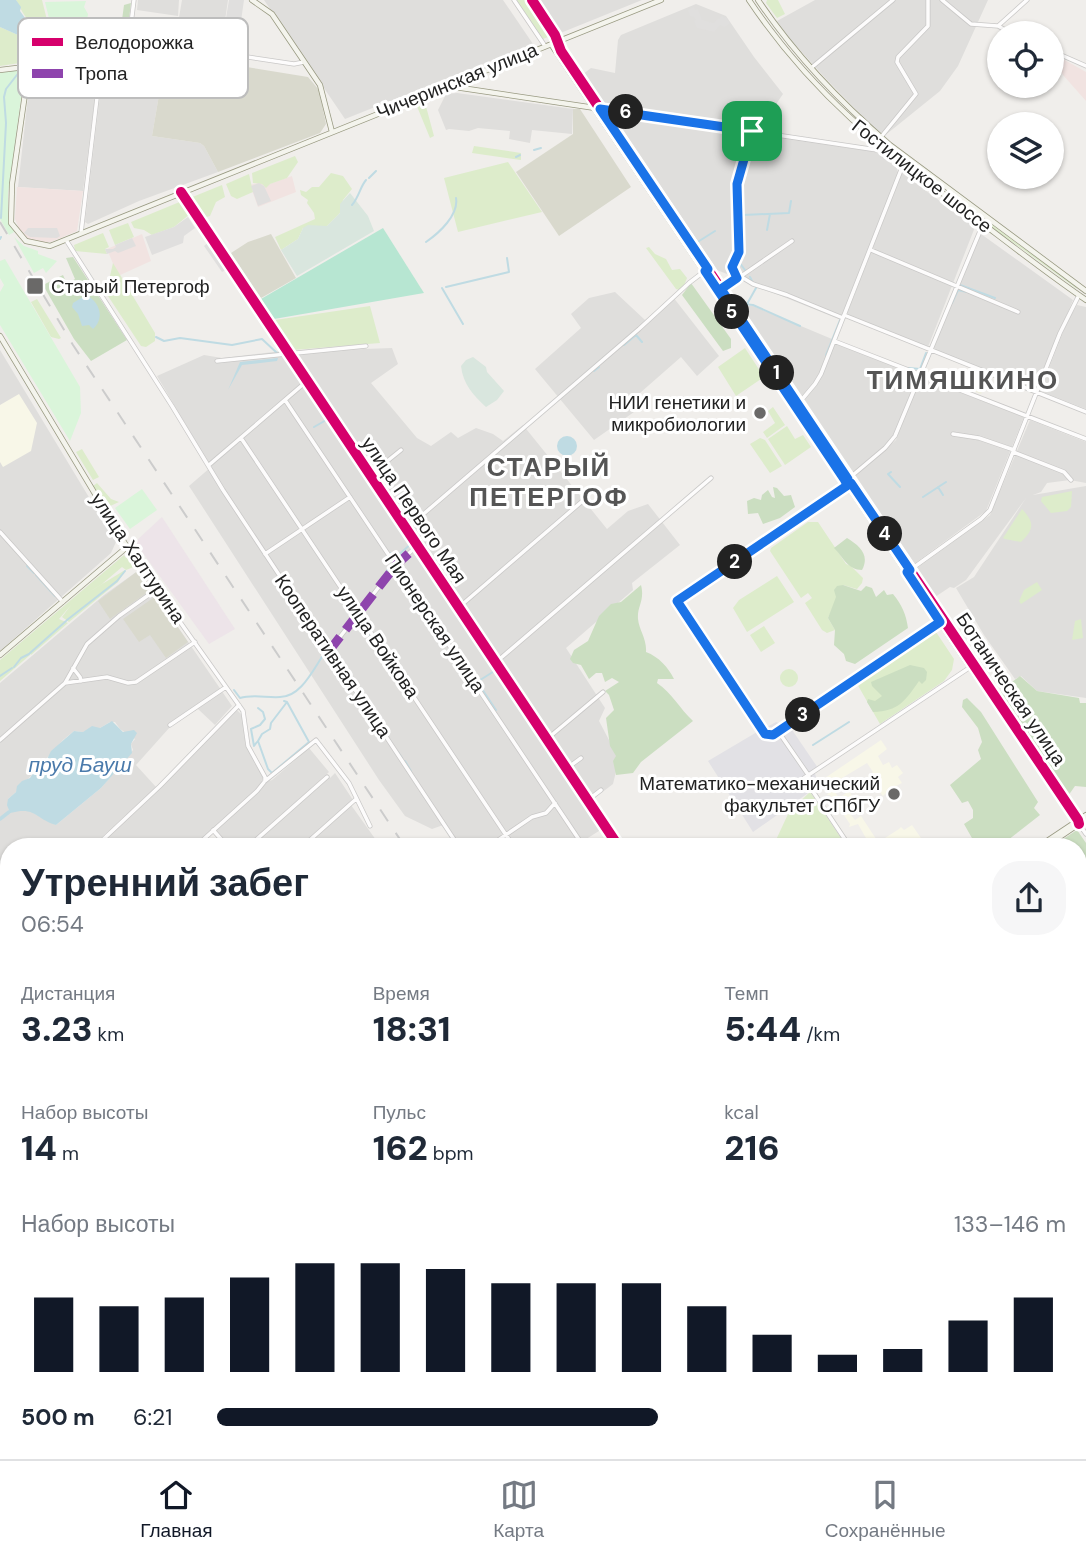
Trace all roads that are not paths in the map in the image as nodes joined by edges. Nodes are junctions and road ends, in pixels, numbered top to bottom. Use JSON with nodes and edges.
{"nodes":[{"id":1,"x":134,"y":0,"type":"edge"},
{"id":2,"x":252,"y":0,"type":"edge"},
{"id":3,"x":514,"y":0,"type":"edge"},
{"id":4,"x":532,"y":0,"type":"edge"},
{"id":5,"x":661,"y":0,"type":"edge"},
{"id":6,"x":749,"y":0,"type":"edge"},
{"id":7,"x":758,"y":0,"type":"edge"},
{"id":8,"x":893,"y":0,"type":"edge"},
{"id":9,"x":928,"y":0,"type":"edge"},
{"id":10,"x":942,"y":0,"type":"edge"},
{"id":11,"x":1027,"y":0,"type":"edge"},
{"id":12,"x":132,"y":18,"type":"edge"},
{"id":13,"x":1004,"y":21,"type":"edge"},
{"id":14,"x":987,"y":25,"type":"edge"},
{"id":15,"x":554,"y":43,"type":"junction"},
{"id":16,"x":545,"y":46,"type":"junction"},
{"id":17,"x":1064,"y":56,"type":"edge"},
{"id":18,"x":248,"y":57,"type":"edge"},
{"id":19,"x":305,"y":62,"type":"junction"},
{"id":20,"x":1086,"y":66,"type":"edge"},
{"id":21,"x":18,"y":69,"type":"edge"},
{"id":22,"x":0,"y":70,"type":"edge"},
{"id":23,"x":812,"y":71,"type":"junction"},
{"id":24,"x":809,"y":78,"type":"junction"},
{"id":25,"x":447,"y":85,"type":"junction"},
{"id":26,"x":25,"y":98,"type":"edge"},
{"id":27,"x":97,"y":98,"type":"edge"},
{"id":28,"x":598,"y":108,"type":"junction"},
{"id":29,"x":752,"y":131,"type":"junction"},
{"id":30,"x":332,"y":132,"type":"junction"},
{"id":31,"x":881,"y":137,"type":"junction"},
{"id":32,"x":883,"y":149,"type":"junction"},
{"id":33,"x":901,"y":170,"type":"dead end"},
{"id":34,"x":939,"y":182,"type":"junction"},
{"id":35,"x":934,"y":188,"type":"junction"},
{"id":36,"x":181,"y":192,"type":"junction"},
{"id":37,"x":983,"y":224,"type":"junction"},
{"id":38,"x":81,"y":233,"type":"junction"},
{"id":39,"x":66,"y":240,"type":"junction"},
{"id":40,"x":792,"y":241,"type":"dead end"},
{"id":41,"x":870,"y":250,"type":"junction"},
{"id":42,"x":706,"y":270,"type":"junction"},
{"id":43,"x":738,"y":277,"type":"junction"},
{"id":44,"x":956,"y":286,"type":"junction"},
{"id":45,"x":719,"y":290,"type":"junction"},
{"id":46,"x":1085,"y":290,"type":"edge"},
{"id":47,"x":1079,"y":295,"type":"junction"},
{"id":48,"x":1086,"y":300,"type":"edge"},
{"id":49,"x":1018,"y":312,"type":"dead end"},
{"id":50,"x":844,"y":317,"type":"junction"},
{"id":51,"x":0,"y":336,"type":"edge"},
{"id":52,"x":834,"y":341,"type":"junction"},
{"id":53,"x":366,"y":346,"type":"dead end"},
{"id":54,"x":930,"y":350,"type":"junction"},
{"id":55,"x":288,"y":353,"type":"junction"},
{"id":56,"x":217,"y":361,"type":"dead end"},
{"id":57,"x":920,"y":374,"type":"junction"},
{"id":58,"x":307,"y":381,"type":"junction"},
{"id":59,"x":1037,"y":393,"type":"junction"},
{"id":60,"x":285,"y":400,"type":"junction"},
{"id":61,"x":796,"y":405,"type":"junction"},
{"id":62,"x":1086,"y":412,"type":"edge"},
{"id":63,"x":1028,"y":416,"type":"junction"},
{"id":64,"x":953,"y":434,"type":"dead end"},
{"id":65,"x":242,"y":438,"type":"junction"},
{"id":66,"x":1086,"y":439,"type":"edge"},
{"id":67,"x":401,"y":450,"type":"dead end"},
{"id":68,"x":1013,"y":451,"type":"junction"},
{"id":69,"x":208,"y":465,"type":"junction"},
{"id":70,"x":370,"y":475,"type":"junction"},
{"id":71,"x":710,"y":478,"type":"dead end"},
{"id":72,"x":1071,"y":480,"type":"dead end"},
{"id":73,"x":848,"y":482,"type":"junction"},
{"id":74,"x":350,"y":497,"type":"junction"},
{"id":75,"x":586,"y":498,"type":"dead end"},
{"id":76,"x":302,"y":529,"type":"junction"},
{"id":77,"x":406,"y":529,"type":"junction"},
{"id":78,"x":0,"y":532,"type":"edge"},
{"id":79,"x":417,"y":546,"type":"junction"},
{"id":80,"x":127,"y":547,"type":"junction"},
{"id":81,"x":265,"y":554,"type":"junction"},
{"id":82,"x":396,"y":565,"type":"junction"},
{"id":83,"x":908,"y":571,"type":"junction"},
{"id":84,"x":158,"y":589,"type":"junction"},
{"id":85,"x":63,"y":602,"type":"junction"},
{"id":86,"x":458,"y":608,"type":"junction"},
{"id":87,"x":358,"y":613,"type":"junction"},
{"id":88,"x":942,"y":621,"type":"junction"},
{"id":89,"x":195,"y":642,"type":"junction"},
{"id":90,"x":329,"y":651,"type":"junction"},
{"id":91,"x":0,"y":655,"type":"edge"},
{"id":92,"x":495,"y":663,"type":"junction"},
{"id":93,"x":972,"y":666,"type":"junction"},
{"id":94,"x":73,"y":668,"type":"junction"},
{"id":95,"x":81,"y":681,"type":"junction"},
{"id":96,"x":65,"y":683,"type":"junction"},
{"id":97,"x":226,"y":687,"type":"junction"},
{"id":98,"x":603,"y":692,"type":"dead end"},
{"id":99,"x":239,"y":705,"type":"junction"},
{"id":100,"x":170,"y":725,"type":"dead end"},
{"id":101,"x":778,"y":731,"type":"junction"},
{"id":102,"x":547,"y":739,"type":"junction"},
{"id":103,"x":0,"y":740,"type":"edge"},
{"id":104,"x":582,"y":758,"type":"dead end"},
{"id":105,"x":566,"y":769,"type":"junction"},
{"id":106,"x":327,"y":776,"type":"dead end"},
{"id":107,"x":806,"y":777,"type":"junction"},
{"id":108,"x":265,"y":781,"type":"junction"},
{"id":109,"x":601,"y":790,"type":"dead end"},
{"id":110,"x":356,"y":799,"type":"junction"},
{"id":111,"x":587,"y":800,"type":"junction"},
{"id":112,"x":555,"y":803,"type":"junction"},
{"id":113,"x":1086,"y":817,"type":"edge"},
{"id":114,"x":1077,"y":822,"type":"junction"},
{"id":115,"x":370,"y":826,"type":"dead end"},
{"id":116,"x":214,"y":830,"type":"junction"},
{"id":117,"x":1086,"y":834,"type":"edge"},
{"id":118,"x":506,"y":835,"type":"junction"},
{"id":119,"x":105,"y":838,"type":"edge"},
{"id":120,"x":205,"y":838,"type":"edge"},
{"id":121,"x":221,"y":838,"type":"edge"},
{"id":122,"x":258,"y":838,"type":"edge"},
{"id":123,"x":312,"y":838,"type":"edge"},
{"id":124,"x":453,"y":838,"type":"edge"},
{"id":125,"x":502,"y":838,"type":"edge"},
{"id":126,"x":508,"y":838,"type":"edge"},
{"id":127,"x":578,"y":838,"type":"edge"},
{"id":128,"x":613,"y":838,"type":"edge"},
{"id":129,"x":844,"y":838,"type":"edge"},
{"id":130,"x":1052,"y":838,"type":"edge"},
{"id":131,"x":1057,"y":838,"type":"edge"}],
"edges":[{"from":1,"to":12,"type":"street"},
{"from":2,"to":19,"type":"street"},
{"from":3,"to":16,"type":"street"},
{"from":4,"to":15,"type":"street","name":"Ботаническая улица"},
{"from":5,"to":15,"type":"street","name":"Чичеринская улица"},
{"from":6,"to":24,"type":"street","name":"Гостилицкое шоссе"},
{"from":7,"to":23,"type":"street","name":"Гостилицкое шоссе"},
{"from":8,"to":23,"type":"street"},
{"from":9,"to":31,"type":"street"},
{"from":10,"to":14,"type":"street"},
{"from":11,"to":13,"type":"street"},
{"from":15,"to":16,"type":"street","name":"Чичеринская улица"},
{"from":15,"to":28,"type":"street","name":"Ботаническая улица"},
{"from":16,"to":25,"type":"street","name":"Чичеринская улица"},
{"from":17,"to":20,"type":"street"},
{"from":18,"to":19,"type":"street"},
{"from":19,"to":30,"type":"street"},
{"from":21,"to":22,"type":"street"},
{"from":23,"to":24,"type":"street"},
{"from":23,"to":31,"type":"street","name":"Гостилицкое шоссе"},
{"from":24,"to":32,"type":"street","name":"Гостилицкое шоссе"},
{"from":25,"to":28,"type":"street"},
{"from":25,"to":30,"type":"street","name":"Чичеринская улица"},
{"from":26,"to":39,"type":"street","name":"Чичеринская улица"},
{"from":27,"to":38,"type":"street"},
{"from":28,"to":29,"type":"street"},
{"from":28,"to":42,"type":"street","name":"Ботаническая улица"},
{"from":29,"to":32,"type":"street"},
{"from":29,"to":43,"type":"street"},
{"from":30,"to":36,"type":"street","name":"Чичеринская улица"},
{"from":31,"to":34,"type":"street","name":"Гостилицкое шоссе"},
{"from":32,"to":35,"type":"street","name":"Гостилицкое шоссе"},
{"from":33,"to":41,"type":"street"},
{"from":34,"to":35,"type":"street"},
{"from":34,"to":46,"type":"street","name":"Гостилицкое шоссе"},
{"from":35,"to":37,"type":"street","name":"Гостилицкое шоссе"},
{"from":36,"to":38,"type":"street","name":"Чичеринская улица"},
{"from":36,"to":55,"type":"street","name":"улица Первого Мая"},
{"from":37,"to":44,"type":"street"},
{"from":37,"to":47,"type":"street","name":"Гостилицкое шоссе"},
{"from":38,"to":39,"type":"street","name":"Чичеринская улица"},
{"from":39,"to":69,"type":"street","name":"Кооперативная улица"},
{"from":40,"to":43,"type":"street"},
{"from":41,"to":44,"type":"street"},
{"from":41,"to":50,"type":"street"},
{"from":42,"to":45,"type":"street","name":"Ботаническая улица"},
{"from":42,"to":77,"type":"street"},
{"from":43,"to":45,"type":"street"},
{"from":43,"to":50,"type":"street"},
{"from":44,"to":49,"type":"street"},
{"from":44,"to":54,"type":"street"},
{"from":45,"to":61,"type":"street","name":"Ботаническая улица"},
{"from":46,"to":47,"type":"street"},
{"from":47,"to":48,"type":"street","name":"Гостилицкое шоссе"},
{"from":47,"to":59,"type":"street"},
{"from":50,"to":52,"type":"street"},
{"from":50,"to":54,"type":"street"},
{"from":51,"to":80,"type":"street","name":"улица Халтурина"},
{"from":52,"to":57,"type":"street"},
{"from":52,"to":61,"type":"street"},
{"from":53,"to":55,"type":"street"},
{"from":54,"to":57,"type":"street"},
{"from":54,"to":59,"type":"street"},
{"from":55,"to":56,"type":"street"},
{"from":55,"to":58,"type":"street","name":"улица Первого Мая"},
{"from":57,"to":63,"type":"street"},
{"from":57,"to":73,"type":"street"},
{"from":58,"to":60,"type":"street"},
{"from":58,"to":70,"type":"street","name":"улица Первого Мая"},
{"from":59,"to":62,"type":"street"},
{"from":59,"to":63,"type":"street"},
{"from":60,"to":65,"type":"street"},
{"from":60,"to":74,"type":"street","name":"Пионерская улица"},
{"from":61,"to":73,"type":"street","name":"Ботаническая улица"},
{"from":63,"to":66,"type":"street"},
{"from":63,"to":68,"type":"street"},
{"from":64,"to":68,"type":"street"},
{"from":65,"to":69,"type":"street"},
{"from":65,"to":76,"type":"street","name":"улица Войкова"},
{"from":67,"to":70,"type":"street"},
{"from":68,"to":72,"type":"street"},
{"from":68,"to":83,"type":"street"},
{"from":69,"to":81,"type":"street","name":"Кооперативная улица"},
{"from":70,"to":77,"type":"street","name":"улица Первого Мая"},
{"from":71,"to":92,"type":"street"},
{"from":73,"to":83,"type":"street","name":"Ботаническая улица"},
{"from":73,"to":101,"type":"street"},
{"from":74,"to":76,"type":"street"},
{"from":74,"to":82,"type":"street","name":"Пионерская улица"},
{"from":75,"to":86,"type":"street"},
{"from":76,"to":81,"type":"street"},
{"from":76,"to":87,"type":"street","name":"улица Войкова"},
{"from":77,"to":79,"type":"street","name":"улица Первого Мая"},
{"from":78,"to":85,"type":"street"},
{"from":79,"to":82,"type":"street"},
{"from":79,"to":86,"type":"street","name":"улица Первого Мая"},
{"from":80,"to":84,"type":"street","name":"улица Халтурина"},
{"from":80,"to":85,"type":"street"},
{"from":81,"to":90,"type":"street","name":"Кооперативная улица"},
{"from":82,"to":87,"type":"street"},
{"from":82,"to":112,"type":"street","name":"Пионерская улица"},
{"from":83,"to":88,"type":"street","name":"Ботаническая улица"},
{"from":84,"to":89,"type":"street","name":"улица Халтурина"},
{"from":84,"to":94,"type":"street"},
{"from":85,"to":91,"type":"street"},
{"from":86,"to":92,"type":"street","name":"улица Первого Мая"},
{"from":87,"to":90,"type":"street"},
{"from":87,"to":118,"type":"street","name":"улица Войкова"},
{"from":88,"to":93,"type":"street","name":"Ботаническая улица"},
{"from":88,"to":101,"type":"street"},
{"from":89,"to":95,"type":"street"},
{"from":89,"to":97,"type":"street","name":"улица Халтурина"},
{"from":90,"to":124,"type":"street","name":"Кооперативная улица"},
{"from":92,"to":102,"type":"street","name":"улица Первого Мая"},
{"from":93,"to":107,"type":"street"},
{"from":93,"to":114,"type":"street","name":"Ботаническая улица"},
{"from":94,"to":95,"type":"street"},
{"from":94,"to":96,"type":"street"},
{"from":95,"to":96,"type":"street"},
{"from":96,"to":103,"type":"street"},
{"from":97,"to":99,"type":"street","name":"улица Халтурина"},
{"from":97,"to":100,"type":"street"},
{"from":98,"to":102,"type":"street"},
{"from":99,"to":108,"type":"street","name":"улица Халтурина"},
{"from":99,"to":119,"type":"street"},
{"from":101,"to":107,"type":"street"},
{"from":102,"to":105,"type":"street","name":"улица Первого Мая"},
{"from":104,"to":105,"type":"street"},
{"from":105,"to":111,"type":"street","name":"улица Первого Мая"},
{"from":106,"to":122,"type":"street"},
{"from":107,"to":129,"type":"street"},
{"from":108,"to":110,"type":"street"},
{"from":108,"to":116,"type":"street"},
{"from":109,"to":111,"type":"street"},
{"from":110,"to":115,"type":"street"},
{"from":110,"to":123,"type":"street"},
{"from":111,"to":128,"type":"street","name":"улица Первого Мая"},
{"from":112,"to":118,"type":"street"},
{"from":112,"to":127,"type":"street","name":"Пионерская улица"},
{"from":113,"to":114,"type":"street"},
{"from":114,"to":117,"type":"street"},
{"from":114,"to":130,"type":"street"},
{"from":114,"to":131,"type":"street"},
{"from":116,"to":120,"type":"street"},
{"from":116,"to":121,"type":"street"},
{"from":118,"to":125,"type":"street"},
{"from":118,"to":126,"type":"street","name":"улица Войкова"}]}
